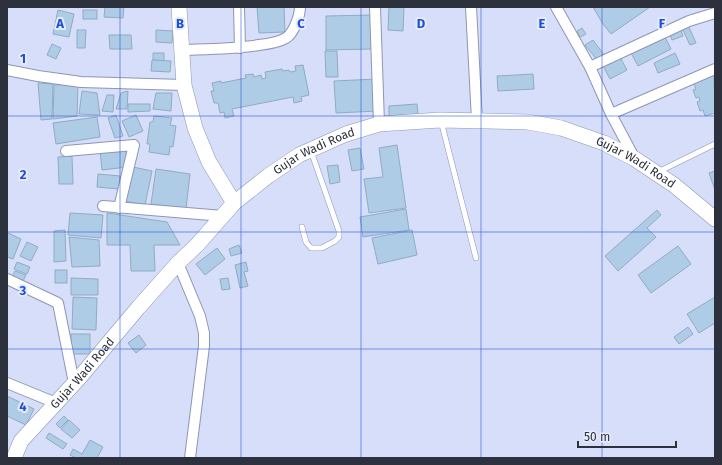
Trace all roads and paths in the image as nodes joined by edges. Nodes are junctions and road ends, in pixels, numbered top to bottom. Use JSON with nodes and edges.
{"nodes":[{"id":1,"x":179,"y":7,"type":"edge"},
{"id":2,"x":239,"y":7,"type":"edge"},
{"id":3,"x":300,"y":7,"type":"edge"},
{"id":4,"x":375,"y":7,"type":"edge"},
{"id":5,"x":471,"y":7,"type":"edge"},
{"id":6,"x":556,"y":7,"type":"edge"},
{"id":7,"x":715,"y":13,"type":"edge"},
{"id":8,"x":240,"y":48,"type":"junction"},
{"id":9,"x":181,"y":50,"type":"junction"},
{"id":10,"x":590,"y":67,"type":"junction"},
{"id":11,"x":715,"y":69,"type":"edge"},
{"id":12,"x":7,"y":70,"type":"edge"},
{"id":13,"x":184,"y":85,"type":"junction"},
{"id":14,"x":611,"y":114,"type":"junction"},
{"id":15,"x":440,"y":120,"type":"junction"},
{"id":16,"x":477,"y":120,"type":"junction"},
{"id":17,"x":379,"y":124,"type":"junction"},
{"id":18,"x":715,"y":144,"type":"edge"},
{"id":19,"x":311,"y":150,"type":"junction"},
{"id":20,"x":66,"y":151,"type":"dead end"},
{"id":21,"x":635,"y":159,"type":"junction"},
{"id":22,"x":656,"y":173,"type":"junction"},
{"id":23,"x":234,"y":204,"type":"junction"},
{"id":24,"x":103,"y":206,"type":"dead end"},
{"id":25,"x":119,"y":208,"type":"junction"},
{"id":26,"x":223,"y":216,"type":"junction"},
{"id":27,"x":715,"y":219,"type":"edge"},
{"id":28,"x":302,"y":227,"type":"dead end"},
{"id":29,"x":476,"y":258,"type":"dead end"},
{"id":30,"x":178,"y":263,"type":"junction"},
{"id":31,"x":7,"y":279,"type":"edge"},
{"id":32,"x":7,"y":383,"type":"edge"},
{"id":33,"x":74,"y":384,"type":"junction"},
{"id":34,"x":56,"y":403,"type":"junction"},
{"id":35,"x":14,"y":458,"type":"edge"},
{"id":36,"x":190,"y":458,"type":"edge"}],
"edges":[{"from":1,"to":9,"type":"street"},
{"from":2,"to":8,"type":"street"},
{"from":3,"to":8,"type":"street"},
{"from":4,"to":17,"type":"street"},
{"from":5,"to":16,"type":"street"},
{"from":6,"to":10,"type":"street"},
{"from":7,"to":10,"type":"street"},
{"from":8,"to":9,"type":"street"},
{"from":9,"to":13,"type":"street"},
{"from":10,"to":14,"type":"street"},
{"from":11,"to":14,"type":"street"},
{"from":12,"to":13,"type":"street"},
{"from":13,"to":23,"type":"street"},
{"from":14,"to":21,"type":"street"},
{"from":15,"to":16,"type":"street","name":"Gujar Wadi Road"},
{"from":15,"to":17,"type":"street","name":"Gujar Wadi Road"},
{"from":15,"to":29,"type":"lane"},
{"from":16,"to":21,"type":"street","name":"Gujar Wadi Road"},
{"from":17,"to":19,"type":"street","name":"Gujar Wadi Road"},
{"from":18,"to":22,"type":"lane"},
{"from":19,"to":23,"type":"street","name":"Gujar Wadi Road"},
{"from":19,"to":28,"type":"lane"},
{"from":20,"to":25,"type":"street"},
{"from":21,"to":22,"type":"street","name":"Gujar Wadi Road"},
{"from":22,"to":27,"type":"street","name":"Gujar Wadi Road"},
{"from":23,"to":26,"type":"street","name":"Gujar Wadi Road"},
{"from":24,"to":25,"type":"street"},
{"from":25,"to":26,"type":"street"},
{"from":26,"to":30,"type":"street","name":"Gujar Wadi Road"},
{"from":30,"to":33,"type":"street","name":"Gujar Wadi Road"},
{"from":30,"to":36,"type":"street"},
{"from":31,"to":33,"type":"street"},
{"from":32,"to":34,"type":"street"},
{"from":33,"to":34,"type":"street","name":"Gujar Wadi Road"},
{"from":34,"to":35,"type":"street","name":"Gujar Wadi Road"}]}
